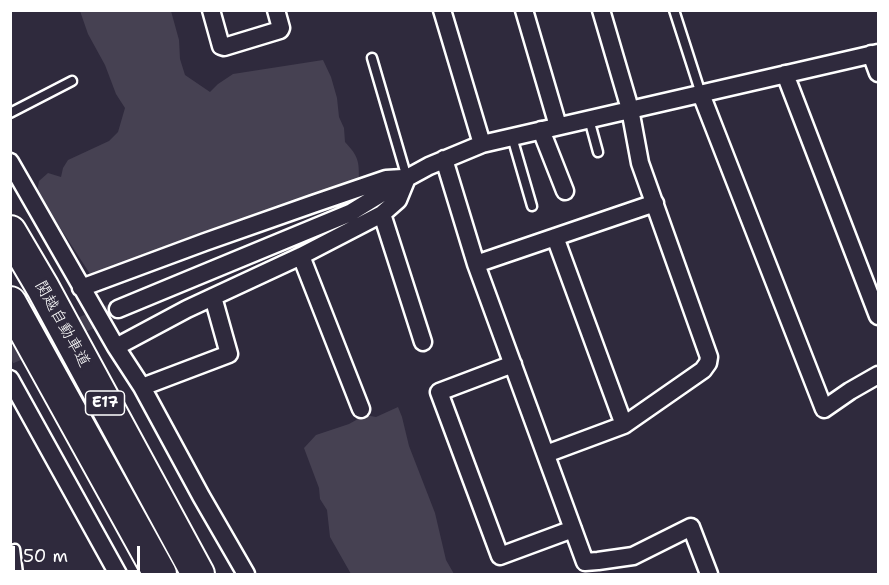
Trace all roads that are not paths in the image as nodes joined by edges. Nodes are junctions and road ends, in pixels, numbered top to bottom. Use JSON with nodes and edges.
{"nodes":[{"id":1,"x":211,"y":10,"type":"edge"},
{"id":2,"x":276,"y":10,"type":"edge"},
{"id":3,"x":442,"y":10,"type":"edge"},
{"id":4,"x":524,"y":10,"type":"edge"},
{"id":5,"x":601,"y":10,"type":"edge"},
{"id":6,"x":674,"y":10,"type":"edge"},
{"id":7,"x":875,"y":53,"type":"edge"},
{"id":8,"x":372,"y":58,"type":"dead end"},
{"id":9,"x":879,"y":73,"type":"edge"},
{"id":10,"x":785,"y":74,"type":"junction"},
{"id":11,"x":72,"y":81,"type":"dead end"},
{"id":12,"x":701,"y":94,"type":"junction"},
{"id":13,"x":630,"y":109,"type":"junction"},
{"id":14,"x":10,"y":113,"type":"edge"},
{"id":15,"x":589,"y":119,"type":"junction"},
{"id":16,"x":558,"y":126,"type":"junction"},
{"id":17,"x":542,"y":130,"type":"junction"},
{"id":18,"x":512,"y":138,"type":"junction"},
{"id":19,"x":482,"y":144,"type":"junction"},
{"id":20,"x":598,"y":152,"type":"dead end"},
{"id":21,"x":444,"y":159,"type":"junction"},
{"id":22,"x":10,"y":162,"type":"edge"},
{"id":23,"x":407,"y":178,"type":"junction"},
{"id":24,"x":565,"y":191,"type":"dead end"},
{"id":25,"x":655,"y":202,"type":"junction"},
{"id":26,"x":532,"y":206,"type":"dead end"},
{"id":27,"x":382,"y":214,"type":"junction"},
{"id":28,"x":10,"y":232,"type":"edge"},
{"id":29,"x":555,"y":237,"type":"junction"},
{"id":30,"x":301,"y":256,"type":"junction"},
{"id":31,"x":476,"y":264,"type":"junction"},
{"id":32,"x":81,"y":288,"type":"junction"},
{"id":33,"x":213,"y":297,"type":"junction"},
{"id":34,"x":10,"y":303,"type":"edge"},
{"id":35,"x":118,"y":309,"type":"tunnel mouth"},
{"id":36,"x":879,"y":316,"type":"edge"},
{"id":37,"x":423,"y":342,"type":"dead end"},
{"id":38,"x":116,"y":347,"type":"junction"},
{"id":39,"x":513,"y":364,"type":"junction"},
{"id":40,"x":879,"y":375,"type":"edge"},
{"id":41,"x":12,"y":387,"type":"edge"},
{"id":42,"x":142,"y":387,"type":"junction"},
{"id":43,"x":361,"y":409,"type":"dead end"},
{"id":44,"x":624,"y":425,"type":"junction"},
{"id":45,"x":546,"y":454,"type":"junction"},
{"id":46,"x":573,"y":530,"type":"junction"},
{"id":47,"x":15,"y":549,"type":"dead end"},
{"id":48,"x":586,"y":568,"type":"edge"},
{"id":49,"x":18,"y":574,"type":"edge"},
{"id":50,"x":118,"y":574,"type":"edge"},
{"id":51,"x":160,"y":574,"type":"edge"},
{"id":52,"x":198,"y":574,"type":"edge"},
{"id":53,"x":246,"y":574,"type":"edge"},
{"id":54,"x":710,"y":574,"type":"edge"}],
"edges":[{"from":1,"to":2,"type":"street"},
{"from":3,"to":19,"type":"street"},
{"from":4,"to":16,"type":"street"},
{"from":5,"to":13,"type":"street"},
{"from":6,"to":12,"type":"lane"},
{"from":7,"to":9,"type":"street"},
{"from":7,"to":10,"type":"street"},
{"from":8,"to":23,"type":"lane"},
{"from":10,"to":12,"type":"street"},
{"from":10,"to":36,"type":"street"},
{"from":11,"to":14,"type":"lane"},
{"from":12,"to":13,"type":"street"},
{"from":12,"to":40,"type":"street"},
{"from":13,"to":15,"type":"street"},
{"from":13,"to":25,"type":"street"},
{"from":15,"to":16,"type":"street"},
{"from":15,"to":20,"type":"lane"},
{"from":16,"to":17,"type":"street"},
{"from":17,"to":18,"type":"street"},
{"from":17,"to":24,"type":"street"},
{"from":18,"to":19,"type":"street"},
{"from":18,"to":26,"type":"lane"},
{"from":19,"to":21,"type":"street"},
{"from":21,"to":23,"type":"street"},
{"from":21,"to":31,"type":"street"},
{"from":22,"to":32,"type":"street"},
{"from":23,"to":27,"type":"street"},
{"from":23,"to":32,"type":"street"},
{"from":23,"to":35,"type":"street"},
{"from":25,"to":29,"type":"street"},
{"from":25,"to":44,"type":"street"},
{"from":27,"to":30,"type":"street"},
{"from":27,"to":37,"type":"street"},
{"from":28,"to":52,"type":"highway","name":"関越自動車道","number":"E17"},
{"from":29,"to":31,"type":"street"},
{"from":29,"to":44,"type":"street"},
{"from":30,"to":33,"type":"street"},
{"from":30,"to":43,"type":"street"},
{"from":31,"to":39,"type":"street"},
{"from":32,"to":38,"type":"street"},
{"from":33,"to":38,"type":"street"},
{"from":33,"to":42,"type":"street"},
{"from":34,"to":51,"type":"highway","number":"E17"},
{"from":38,"to":42,"type":"street"},
{"from":39,"to":45,"type":"street"},
{"from":39,"to":46,"type":"street"},
{"from":41,"to":50,"type":"street"},
{"from":42,"to":53,"type":"street"},
{"from":44,"to":45,"type":"street"},
{"from":45,"to":46,"type":"street"},
{"from":46,"to":48,"type":"street"},
{"from":47,"to":49,"type":"lane"},
{"from":48,"to":54,"type":"street"}]}
